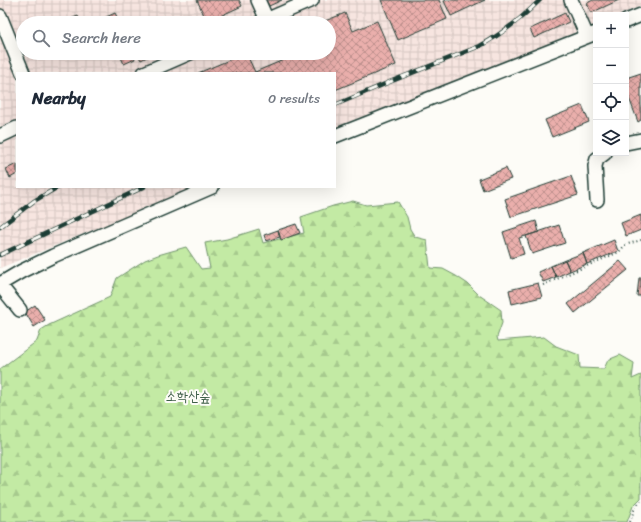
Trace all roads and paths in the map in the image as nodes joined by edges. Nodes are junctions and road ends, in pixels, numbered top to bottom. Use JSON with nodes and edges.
{"nodes":[{"id":1,"x":258,"y":0,"type":"edge"},
{"id":2,"x":312,"y":0,"type":"edge"},
{"id":3,"x":571,"y":0,"type":"edge"},
{"id":4,"x":641,"y":15,"type":"edge"},
{"id":5,"x":0,"y":16,"type":"edge"},
{"id":6,"x":262,"y":16,"type":"edge"},
{"id":7,"x":275,"y":16,"type":"edge"},
{"id":8,"x":629,"y":20,"type":"edge"},
{"id":9,"x":591,"y":34,"type":"edge"},
{"id":10,"x":16,"y":57,"type":"edge"},
{"id":11,"x":17,"y":60,"type":"edge"},
{"id":12,"x":174,"y":60,"type":"edge"},
{"id":13,"x":22,"y":72,"type":"edge"},
{"id":14,"x":146,"y":72,"type":"edge"},
{"id":15,"x":16,"y":128,"type":"edge"},
{"id":16,"x":0,"y":136,"type":"edge"},
{"id":17,"x":336,"y":136,"type":"edge"},
{"id":18,"x":641,"y":140,"type":"edge"},
{"id":19,"x":629,"y":142,"type":"edge"},
{"id":20,"x":601,"y":156,"type":"edge"},
{"id":21,"x":210,"y":188,"type":"edge"},
{"id":22,"x":597,"y":200,"type":"dead end"},
{"id":23,"x":641,"y":240,"type":"edge"},
{"id":24,"x":0,"y":284,"type":"edge"},
{"id":25,"x":544,"y":285,"type":"dead end"},
{"id":26,"x":20,"y":310,"type":"dead end"},
{"id":27,"x":641,"y":501,"type":"edge"},
{"id":28,"x":630,"y":522,"type":"edge"}],
"edges":[{"from":1,"to":6,"type":"street"},
{"from":2,"to":7,"type":"street"},
{"from":3,"to":9,"type":"street"},
{"from":4,"to":8,"type":"street"},
{"from":5,"to":10,"type":"street"},
{"from":9,"to":17,"type":"street"},
{"from":11,"to":13,"type":"street"},
{"from":12,"to":14,"type":"street"},
{"from":15,"to":16,"type":"street"},
{"from":18,"to":19,"type":"street"},
{"from":20,"to":22,"type":"street"},
{"from":21,"to":24,"type":"street"},
{"from":23,"to":25,"type":"path"},
{"from":24,"to":26,"type":"street"},
{"from":27,"to":28,"type":"path"}]}
